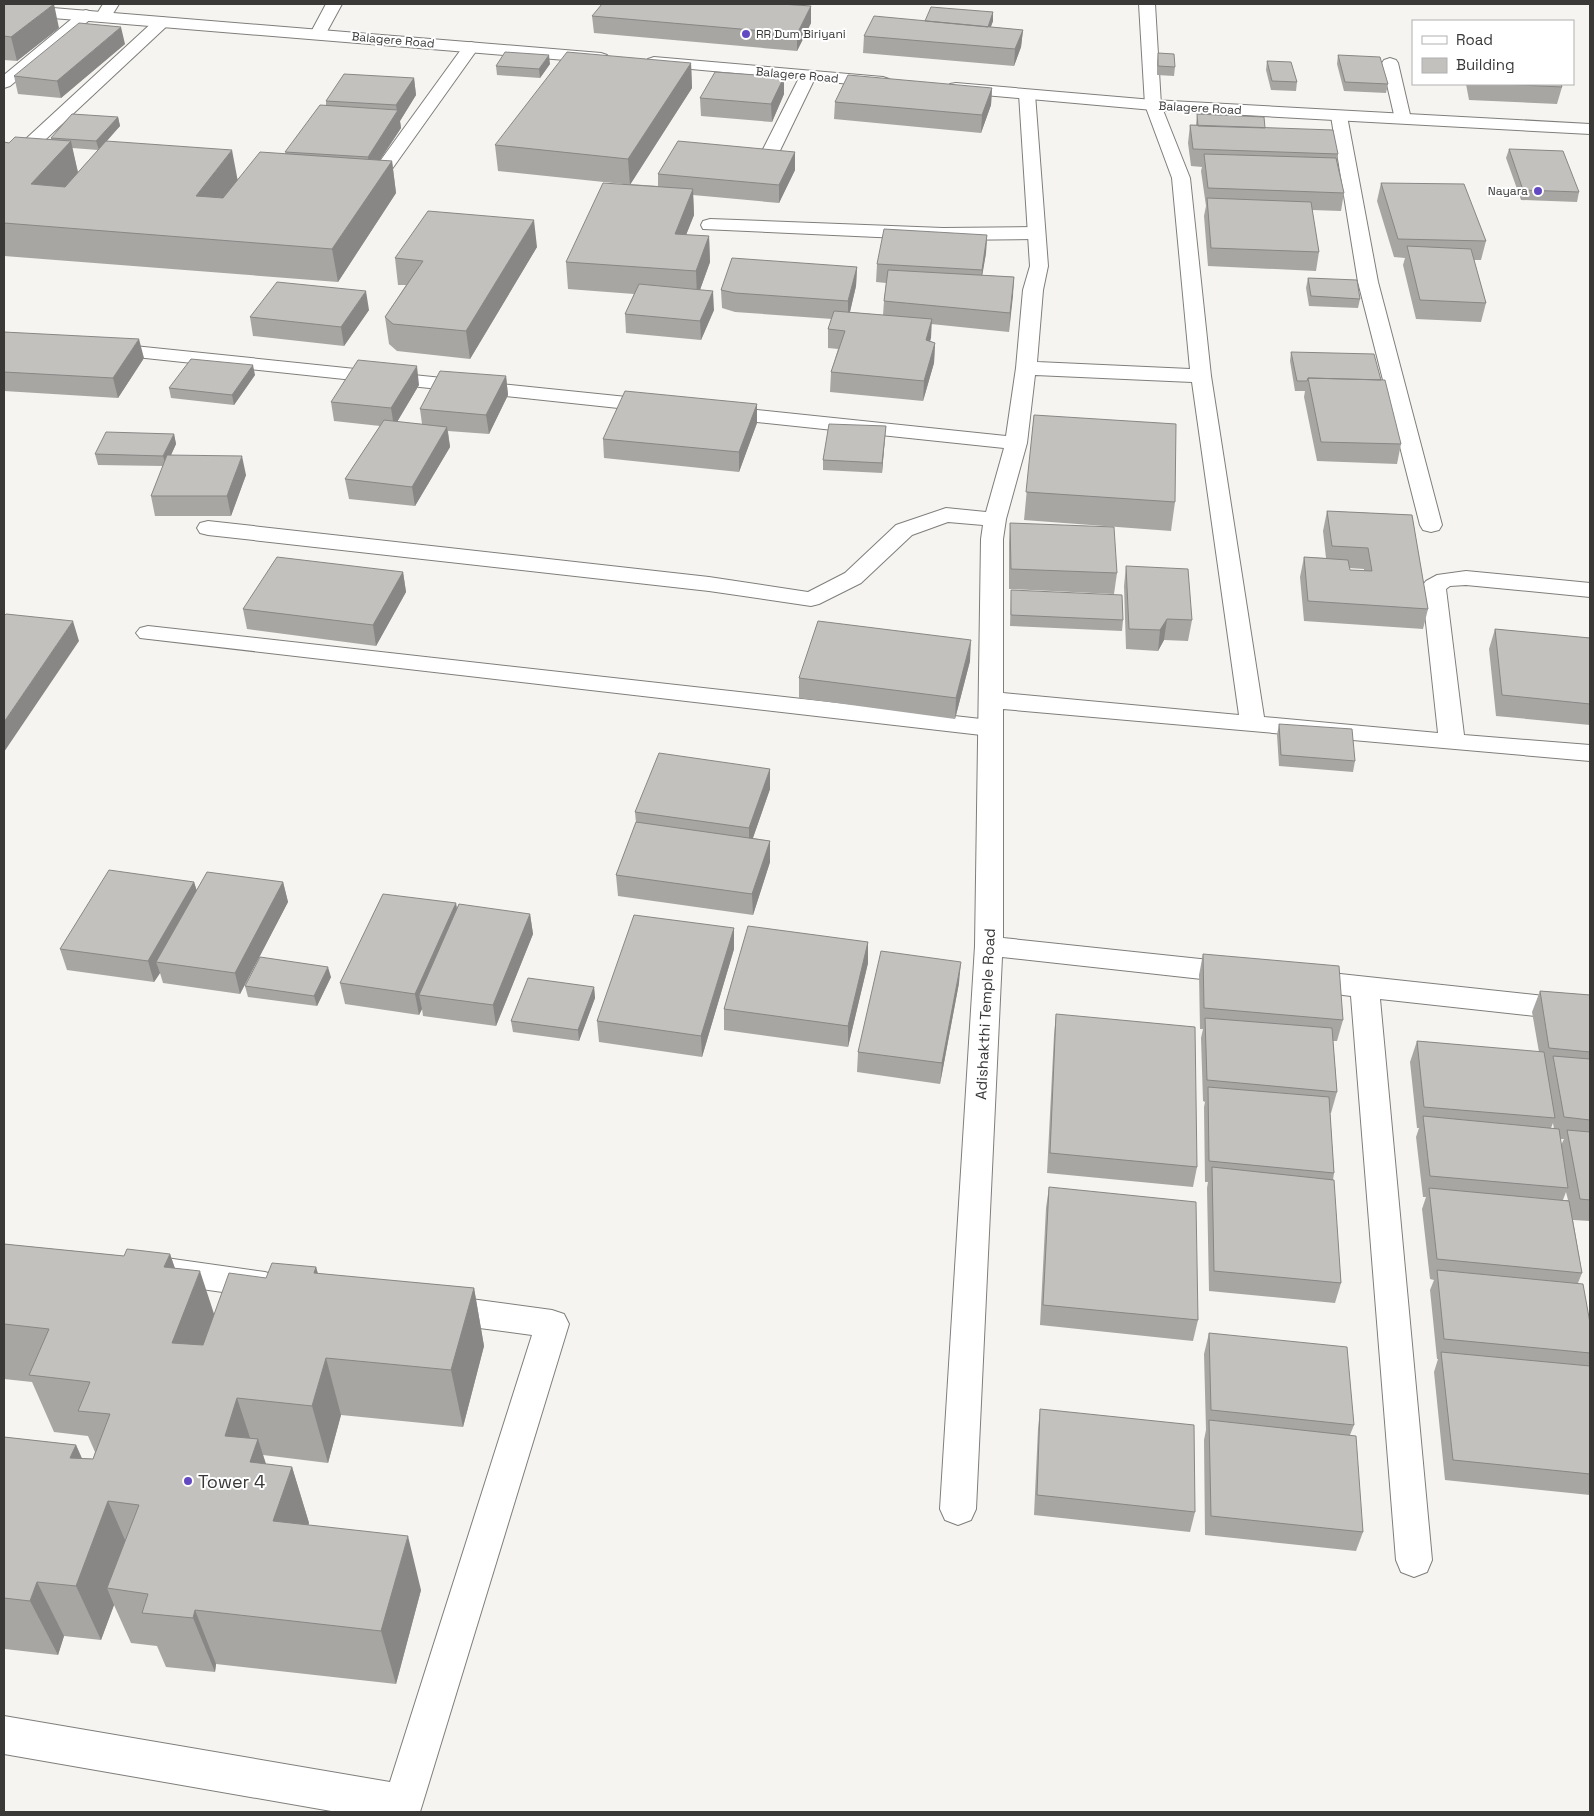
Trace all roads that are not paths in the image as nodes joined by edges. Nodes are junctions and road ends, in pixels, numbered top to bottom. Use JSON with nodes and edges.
{"nodes":[{"id":1,"x":334,"y":4,"type":"edge"},
{"id":2,"x":1147,"y":4,"type":"edge"},
{"id":3,"x":4,"y":8,"type":"edge"},
{"id":4,"x":68,"y":9,"type":"edge"},
{"id":5,"x":107,"y":10,"type":"edge"},
{"id":6,"x":86,"y":16,"type":"junction"},
{"id":7,"x":162,"y":22,"type":"junction"},
{"id":8,"x":318,"y":34,"type":"junction"},
{"id":9,"x":472,"y":47,"type":"junction"},
{"id":10,"x":620,"y":59,"type":"edge"},
{"id":11,"x":639,"y":61,"type":"edge"},
{"id":12,"x":1390,"y":63,"type":"dead end"},
{"id":13,"x":808,"y":76,"type":"junction"},
{"id":14,"x":4,"y":83,"type":"edge"},
{"id":15,"x":897,"y":83,"type":"edge"},
{"id":16,"x":937,"y":87,"type":"edge"},
{"id":17,"x":1027,"y":94,"type":"junction"},
{"id":18,"x":1153,"y":105,"type":"junction"},
{"id":19,"x":1339,"y":116,"type":"junction"},
{"id":20,"x":1403,"y":119,"type":"junction"},
{"id":21,"x":1590,"y":129,"type":"edge"},
{"id":22,"x":8,"y":164,"type":"edge"},
{"id":23,"x":764,"y":165,"type":"edge"},
{"id":24,"x":376,"y":179,"type":"edge"},
{"id":25,"x":710,"y":225,"type":"dead end"},
{"id":26,"x":1036,"y":233,"type":"junction"},
{"id":27,"x":83,"y":347,"type":"edge"},
{"id":28,"x":1026,"y":368,"type":"junction"},
{"id":29,"x":1201,"y":376,"type":"junction"},
{"id":30,"x":1016,"y":443,"type":"junction"},
{"id":31,"x":995,"y":519,"type":"junction"},
{"id":32,"x":1431,"y":525,"type":"dead end"},
{"id":33,"x":208,"y":528,"type":"dead end"},
{"id":34,"x":1590,"y":590,"type":"edge"},
{"id":35,"x":148,"y":633,"type":"dead end"},
{"id":36,"x":991,"y":700,"type":"junction"},
{"id":37,"x":1253,"y":724,"type":"junction"},
{"id":38,"x":990,"y":728,"type":"junction"},
{"id":39,"x":1452,"y":742,"type":"junction"},
{"id":40,"x":1590,"y":752,"type":"edge"},
{"id":41,"x":989,"y":946,"type":"junction"},
{"id":42,"x":1365,"y":987,"type":"junction"},
{"id":43,"x":1590,"y":1011,"type":"edge"},
{"id":44,"x":141,"y":1268,"type":"edge"},
{"id":45,"x":297,"y":1289,"type":"edge"},
{"id":46,"x":415,"y":1305,"type":"edge"},
{"id":47,"x":958,"y":1509,"type":"dead end"},
{"id":48,"x":1414,"y":1560,"type":"dead end"},
{"id":49,"x":4,"y":1735,"type":"edge"},
{"id":50,"x":401,"y":1808,"type":"edge"}],
"edges":[{"from":1,"to":8,"type":"street"},
{"from":2,"to":18,"type":"street"},
{"from":3,"to":4,"type":"street","name":"Balagere Road"},
{"from":4,"to":6,"type":"street","name":"Balagere Road"},
{"from":5,"to":6,"type":"street","name":"Balagere Road"},
{"from":5,"to":7,"type":"street","name":"Balagere Road"},
{"from":6,"to":14,"type":"street"},
{"from":7,"to":8,"type":"street","name":"Balagere Road"},
{"from":7,"to":22,"type":"street"},
{"from":8,"to":9,"type":"street","name":"Balagere Road"},
{"from":9,"to":10,"type":"street","name":"Balagere Road"},
{"from":9,"to":24,"type":"street"},
{"from":11,"to":13,"type":"street","name":"Balagere Road"},
{"from":12,"to":20,"type":"street"},
{"from":13,"to":15,"type":"street","name":"Balagere Road"},
{"from":13,"to":23,"type":"street"},
{"from":16,"to":17,"type":"street","name":"Balagere Road"},
{"from":17,"to":18,"type":"street","name":"Balagere Road"},
{"from":17,"to":26,"type":"street","name":"Adishakthi Temple Road"},
{"from":18,"to":19,"type":"street","name":"Balagere Road"},
{"from":18,"to":29,"type":"street"},
{"from":19,"to":20,"type":"street","name":"Balagere Road"},
{"from":19,"to":32,"type":"street"},
{"from":20,"to":21,"type":"street","name":"Balagere Road"},
{"from":25,"to":26,"type":"street"},
{"from":26,"to":28,"type":"street","name":"Adishakthi Temple Road"},
{"from":27,"to":30,"type":"street"},
{"from":28,"to":29,"type":"street"},
{"from":28,"to":30,"type":"street","name":"Adishakthi Temple Road"},
{"from":29,"to":37,"type":"street"},
{"from":30,"to":31,"type":"street","name":"Adishakthi Temple Road"},
{"from":31,"to":33,"type":"street"},
{"from":31,"to":36,"type":"street","name":"Adishakthi Temple Road"},
{"from":34,"to":39,"type":"street"},
{"from":35,"to":38,"type":"street"},
{"from":36,"to":37,"type":"street"},
{"from":36,"to":38,"type":"street","name":"Adishakthi Temple Road"},
{"from":37,"to":39,"type":"street"},
{"from":38,"to":41,"type":"street","name":"Adishakthi Temple Road"},
{"from":39,"to":40,"type":"street"},
{"from":41,"to":42,"type":"street"},
{"from":41,"to":47,"type":"street","name":"Adishakthi Temple Road"},
{"from":42,"to":43,"type":"street"},
{"from":42,"to":48,"type":"street"},
{"from":44,"to":45,"type":"street"},
{"from":46,"to":50,"type":"street"},
{"from":49,"to":50,"type":"street"}]}
